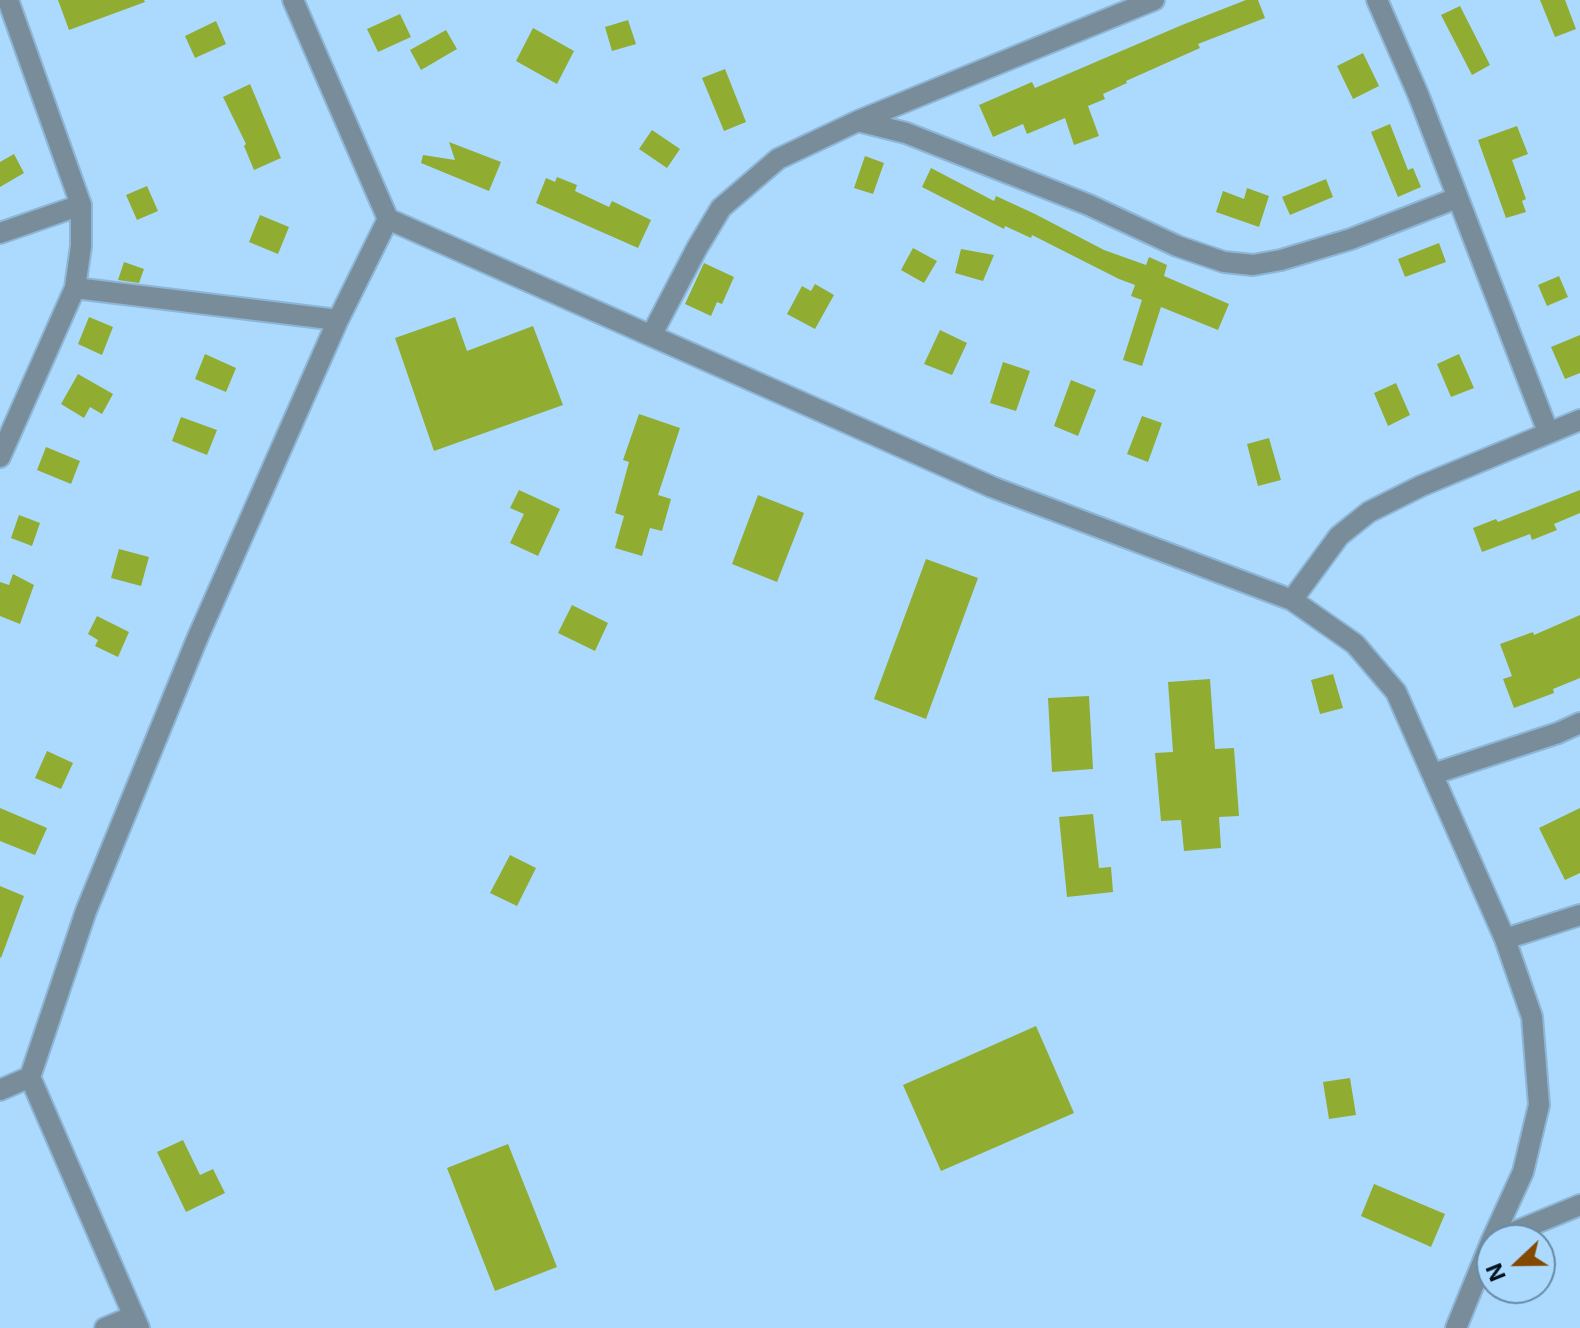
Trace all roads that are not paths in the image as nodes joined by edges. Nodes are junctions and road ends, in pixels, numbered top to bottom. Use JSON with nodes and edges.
{"nodes":[{"id":1,"x":8,"y":0,"type":"edge"},
{"id":2,"x":293,"y":0,"type":"edge"},
{"id":3,"x":1154,"y":0,"type":"edge"},
{"id":4,"x":1377,"y":0,"type":"edge"},
{"id":5,"x":858,"y":121,"type":"junction"},
{"id":6,"x":1457,"y":198,"type":"junction"},
{"id":7,"x":81,"y":205,"type":"junction"},
{"id":8,"x":388,"y":219,"type":"junction"},
{"id":9,"x":0,"y":233,"type":"edge"},
{"id":10,"x":75,"y":288,"type":"junction"},
{"id":11,"x":338,"y":320,"type":"junction"},
{"id":12,"x":652,"y":334,"type":"junction"},
{"id":13,"x":1580,"y":420,"type":"edge"},
{"id":14,"x":1548,"y":432,"type":"junction"},
{"id":15,"x":0,"y":457,"type":"edge"},
{"id":16,"x":1292,"y":600,"type":"junction"},
{"id":17,"x":1580,"y":723,"type":"edge"},
{"id":18,"x":1433,"y":774,"type":"junction"},
{"id":19,"x":1580,"y":915,"type":"edge"},
{"id":20,"x":1505,"y":939,"type":"junction"},
{"id":21,"x":30,"y":1077,"type":"junction"},
{"id":22,"x":0,"y":1090,"type":"edge"},
{"id":23,"x":1580,"y":1205,"type":"edge"},
{"id":24,"x":1500,"y":1224,"type":"edge"},
{"id":25,"x":1534,"y":1224,"type":"edge"},
{"id":26,"x":1476,"y":1281,"type":"edge"},
{"id":27,"x":136,"y":1322,"type":"edge"},
{"id":28,"x":105,"y":1328,"type":"edge"},
{"id":29,"x":1456,"y":1328,"type":"edge"}],
"edges":[{"from":1,"to":7,"type":"street"},
{"from":2,"to":8,"type":"street"},
{"from":3,"to":5,"type":"street"},
{"from":4,"to":6,"type":"street"},
{"from":5,"to":6,"type":"street"},
{"from":5,"to":12,"type":"street"},
{"from":6,"to":14,"type":"street"},
{"from":7,"to":9,"type":"street"},
{"from":7,"to":10,"type":"street"},
{"from":8,"to":11,"type":"street"},
{"from":8,"to":12,"type":"street"},
{"from":10,"to":11,"type":"street"},
{"from":10,"to":15,"type":"street"},
{"from":11,"to":21,"type":"street"},
{"from":12,"to":16,"type":"street"},
{"from":13,"to":14,"type":"street"},
{"from":14,"to":16,"type":"street"},
{"from":16,"to":18,"type":"street"},
{"from":17,"to":18,"type":"street"},
{"from":18,"to":20,"type":"street"},
{"from":19,"to":20,"type":"street"},
{"from":20,"to":24,"type":"street"},
{"from":21,"to":22,"type":"street"},
{"from":21,"to":27,"type":"street"},
{"from":23,"to":25,"type":"street"},
{"from":26,"to":29,"type":"street"},
{"from":27,"to":28,"type":"street"}]}
